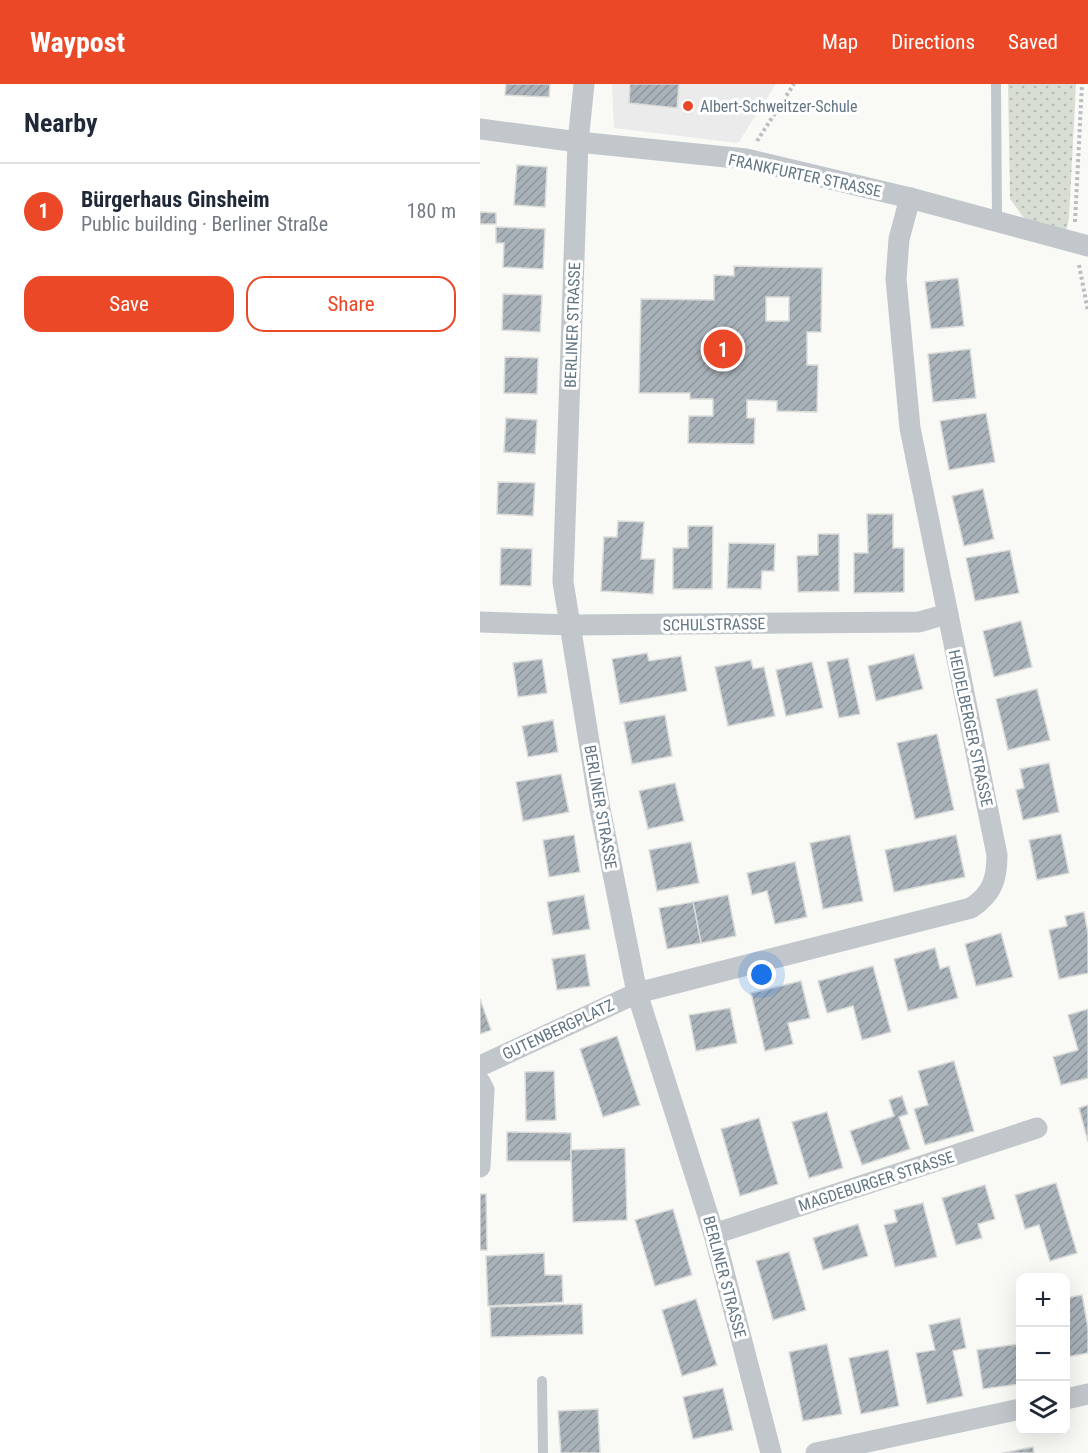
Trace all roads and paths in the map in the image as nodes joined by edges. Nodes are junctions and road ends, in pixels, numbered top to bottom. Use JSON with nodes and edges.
{"nodes":[{"id":1,"x":584,"y":84,"type":"edge"},
{"id":2,"x":794,"y":84,"type":"edge"},
{"id":3,"x":996,"y":84,"type":"edge"},
{"id":4,"x":1082,"y":84,"type":"edge"},
{"id":5,"x":480,"y":129,"type":"edge"},
{"id":6,"x":578,"y":142,"type":"junction"},
{"id":7,"x":746,"y":159,"type":"junction"},
{"id":8,"x":910,"y":198,"type":"junction"},
{"id":9,"x":997,"y":220,"type":"junction"},
{"id":10,"x":1081,"y":243,"type":"edge"},
{"id":11,"x":1088,"y":311,"type":"edge"},
{"id":12,"x":946,"y":614,"type":"junction"},
{"id":13,"x":480,"y":622,"type":"edge"},
{"id":14,"x":572,"y":625,"type":"junction"},
{"id":15,"x":637,"y":993,"type":"junction"},
{"id":16,"x":480,"y":1066,"type":"edge"},
{"id":17,"x":480,"y":1082,"type":"edge"},
{"id":18,"x":1037,"y":1128,"type":"dead end"},
{"id":19,"x":480,"y":1167,"type":"edge"},
{"id":20,"x":714,"y":1234,"type":"junction"},
{"id":21,"x":542,"y":1382,"type":"dead end"},
{"id":22,"x":1088,"y":1394,"type":"edge"},
{"id":23,"x":1070,"y":1398,"type":"edge"},
{"id":24,"x":1016,"y":1410,"type":"edge"},
{"id":25,"x":543,"y":1453,"type":"edge"},
{"id":26,"x":771,"y":1453,"type":"edge"},
{"id":27,"x":816,"y":1453,"type":"edge"}],
"edges":[{"from":1,"to":6,"type":"street","name":"BERLINER STRASSE"},
{"from":2,"to":7,"type":"path"},
{"from":3,"to":9,"type":"lane"},
{"from":4,"to":10,"type":"path"},
{"from":5,"to":6,"type":"street","name":"FRANKFURTER STRASSE"},
{"from":6,"to":7,"type":"street","name":"FRANKFURTER STRASSE"},
{"from":6,"to":14,"type":"street","name":"BERLINER STRASSE"},
{"from":7,"to":8,"type":"street","name":"FRANKFURTER STRASSE"},
{"from":8,"to":9,"type":"street","name":"FRANKFURTER STRASSE"},
{"from":8,"to":12,"type":"street","name":"HEIDELBERGER STRASSE"},
{"from":9,"to":10,"type":"street","name":"FRANKFURTER STRASSE"},
{"from":10,"to":11,"type":"path"},
{"from":12,"to":14,"type":"street","name":"SCHULSTRASSE"},
{"from":12,"to":15,"type":"street","name":"HEIDELBERGER STRASSE"},
{"from":13,"to":14,"type":"street","name":"SCHULSTRASSE"},
{"from":14,"to":15,"type":"street","name":"BERLINER STRASSE"},
{"from":15,"to":16,"type":"street","name":"GUTENBERGPLATZ"},
{"from":15,"to":20,"type":"street","name":"BERLINER STRASSE"},
{"from":17,"to":19,"type":"street"},
{"from":18,"to":20,"type":"street","name":"MAGDEBURGER STRASSE"},
{"from":20,"to":26,"type":"street","name":"BERLINER STRASSE"},
{"from":21,"to":25,"type":"lane"},
{"from":22,"to":23,"type":"street"},
{"from":24,"to":27,"type":"street"}]}
